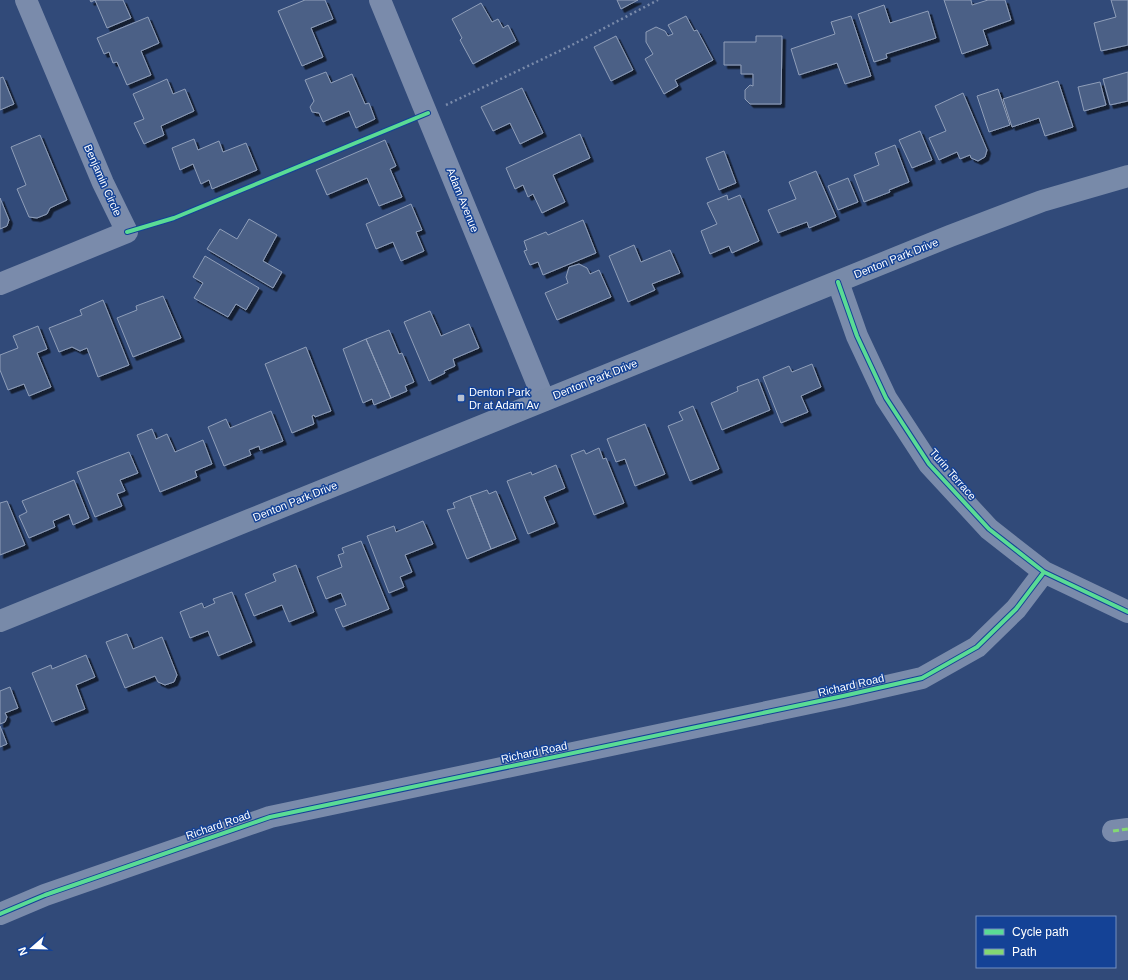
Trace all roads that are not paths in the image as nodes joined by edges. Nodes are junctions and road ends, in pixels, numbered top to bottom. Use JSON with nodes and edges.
{"nodes":[{"id":1,"x":26,"y":0,"type":"edge"},
{"id":2,"x":380,"y":0,"type":"edge"},
{"id":3,"x":1128,"y":176,"type":"edge"},
{"id":4,"x":838,"y":282,"type":"junction"},
{"id":5,"x":0,"y":284,"type":"edge"},
{"id":6,"x":544,"y":400,"type":"junction"},
{"id":7,"x":1044,"y":572,"type":"junction"},
{"id":8,"x":1128,"y":612,"type":"edge"},
{"id":9,"x":0,"y":621,"type":"edge"},
{"id":10,"x":0,"y":914,"type":"edge"}],
"edges":[{"from":1,"to":5,"type":"street","name":"Benjamin Circle"},
{"from":2,"to":6,"type":"street","name":"Adam Avenue"},
{"from":3,"to":4,"type":"main road","name":"Denton Park Drive"},
{"from":4,"to":6,"type":"main road","name":"Denton Park Drive"},
{"from":4,"to":7,"type":"street","name":"Turin Terrace"},
{"from":6,"to":9,"type":"main road","name":"Denton Park Drive"},
{"from":7,"to":8,"type":"street","name":"Turin Terrace"},
{"from":7,"to":10,"type":"street","name":"Richard Road"}]}
